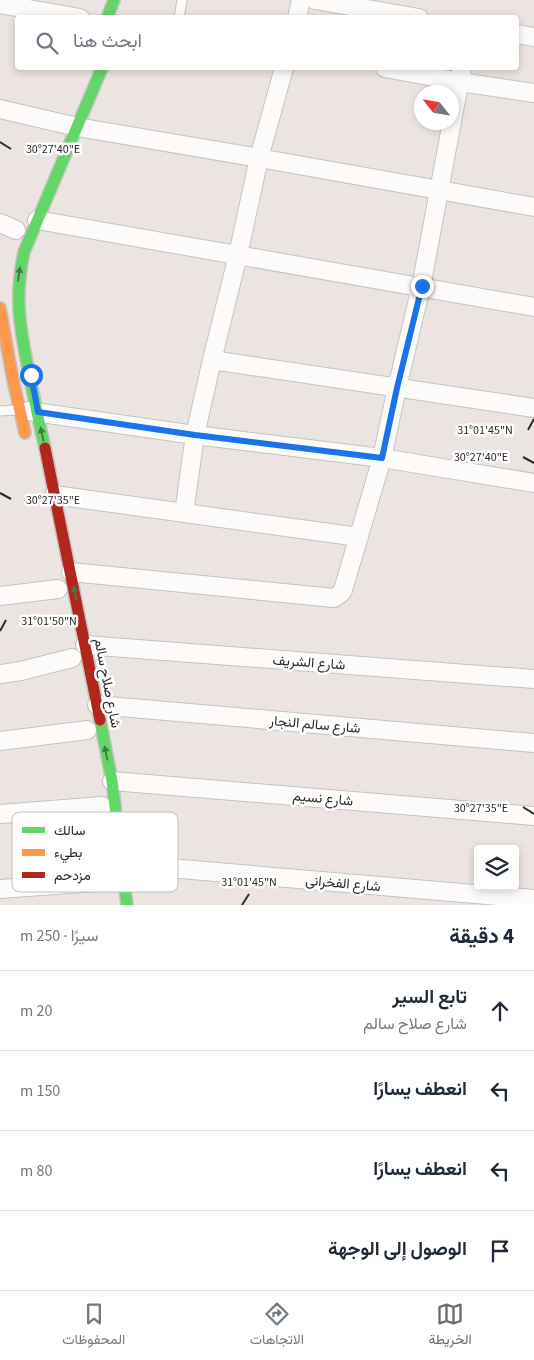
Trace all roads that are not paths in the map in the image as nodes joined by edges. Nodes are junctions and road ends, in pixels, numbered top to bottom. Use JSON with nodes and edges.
{"nodes":[{"id":1,"x":114,"y":0,"type":"edge"},
{"id":2,"x":182,"y":0,"type":"edge"},
{"id":3,"x":301,"y":0,"type":"edge"},
{"id":4,"x":315,"y":0,"type":"edge"},
{"id":5,"x":0,"y":4,"type":"edge"},
{"id":6,"x":63,"y":15,"type":"edge"},
{"id":7,"x":108,"y":15,"type":"edge"},
{"id":8,"x":180,"y":15,"type":"edge"},
{"id":9,"x":297,"y":15,"type":"edge"},
{"id":10,"x":402,"y":15,"type":"edge"},
{"id":11,"x":519,"y":34,"type":"edge"},
{"id":12,"x":534,"y":37,"type":"edge"},
{"id":13,"x":101,"y":70,"type":"edge"},
{"id":14,"x":283,"y":70,"type":"edge"},
{"id":15,"x":406,"y":70,"type":"edge"},
{"id":16,"x":461,"y":75,"type":"edge"},
{"id":17,"x":534,"y":93,"type":"edge"},
{"id":18,"x":0,"y":110,"type":"edge"},
{"id":19,"x":65,"y":125,"type":"junction"},
{"id":20,"x":260,"y":158,"type":"junction"},
{"id":21,"x":440,"y":190,"type":"junction"},
{"id":22,"x":534,"y":207,"type":"edge"},
{"id":23,"x":0,"y":223,"type":"edge"},
{"id":24,"x":21,"y":228,"type":"junction"},
{"id":25,"x":238,"y":255,"type":"junction"},
{"id":26,"x":422,"y":286,"type":"junction"},
{"id":27,"x":534,"y":307,"type":"edge"},
{"id":28,"x":0,"y":308,"type":"edge"},
{"id":29,"x":212,"y":360,"type":"junction"},
{"id":30,"x":31,"y":375,"type":"junction"},
{"id":31,"x":13,"y":380,"type":"junction"},
{"id":32,"x":397,"y":388,"type":"junction"},
{"id":33,"x":534,"y":408,"type":"edge"},
{"id":34,"x":0,"y":411,"type":"edge"},
{"id":35,"x":29,"y":411,"type":"junction"},
{"id":36,"x":195,"y":435,"type":"junction"},
{"id":37,"x":28,"y":448,"type":"dead end"},
{"id":38,"x":382,"y":458,"type":"junction"},
{"id":39,"x":534,"y":483,"type":"edge"},
{"id":40,"x":54,"y":495,"type":"junction"},
{"id":41,"x":184,"y":513,"type":"junction"},
{"id":42,"x":358,"y":537,"type":"junction"},
{"id":43,"x":61,"y":584,"type":"junction"},
{"id":44,"x":0,"y":596,"type":"edge"},
{"id":45,"x":75,"y":655,"type":"junction"},
{"id":46,"x":0,"y":674,"type":"edge"},
{"id":47,"x":534,"y":679,"type":"edge"},
{"id":48,"x":97,"y":705,"type":"junction"},
{"id":49,"x":87,"y":730,"type":"dead end"},
{"id":50,"x":0,"y":741,"type":"edge"},
{"id":51,"x":534,"y":743,"type":"edge"},
{"id":52,"x":112,"y":781,"type":"junction"},
{"id":53,"x":101,"y":806,"type":"dead end"},
{"id":54,"x":25,"y":812,"type":"edge"},
{"id":55,"x":112,"y":812,"type":"edge"},
{"id":56,"x":534,"y":816,"type":"edge"},
{"id":57,"x":178,"y":880,"type":"edge"},
{"id":58,"x":121,"y":892,"type":"edge"},
{"id":59,"x":534,"y":899,"type":"edge"},
{"id":60,"x":127,"y":905,"type":"edge"}],
"edges":[{"from":1,"to":7,"type":"main road"},
{"from":2,"to":8,"type":"lane"},
{"from":3,"to":9,"type":"street"},
{"from":4,"to":10,"type":"street"},
{"from":5,"to":6,"type":"street"},
{"from":11,"to":12,"type":"street"},
{"from":13,"to":19,"type":"main road","name":"شارع صلاح سالم"},
{"from":14,"to":20,"type":"street"},
{"from":15,"to":16,"type":"street"},
{"from":16,"to":17,"type":"street"},
{"from":16,"to":21,"type":"street"},
{"from":18,"to":19,"type":"street"},
{"from":19,"to":20,"type":"street"},
{"from":19,"to":24,"type":"main road","name":"شارع صلاح سالم"},
{"from":20,"to":21,"type":"street"},
{"from":20,"to":25,"type":"street"},
{"from":21,"to":22,"type":"street"},
{"from":21,"to":26,"type":"street"},
{"from":23,"to":24,"type":"street"},
{"from":24,"to":25,"type":"street"},
{"from":30,"to":24,"type":"main road","name":"شارع صلاح سالم","one_way":true},
{"from":25,"to":26,"type":"street"},
{"from":25,"to":29,"type":"street"},
{"from":26,"to":27,"type":"street"},
{"from":26,"to":32,"type":"street"},
{"from":28,"to":31,"type":"main road","name":"شارع صلاح سالم"},
{"from":29,"to":32,"type":"street"},
{"from":29,"to":36,"type":"street"},
{"from":30,"to":31,"type":"main road"},
{"from":30,"to":35,"type":"main road","name":"شارع صلاح سالم"},
{"from":31,"to":35,"type":"main road","name":"شارع صلاح سالم"},
{"from":32,"to":33,"type":"street"},
{"from":32,"to":38,"type":"street"},
{"from":34,"to":35,"type":"lane"},
{"from":35,"to":36,"type":"street"},
{"from":35,"to":37,"type":"main road","name":"شارع صلاح سالم"},
{"from":40,"to":35,"type":"main road","name":"شارع صلاح سالم","one_way":true},
{"from":36,"to":38,"type":"street"},
{"from":36,"to":41,"type":"street"},
{"from":38,"to":39,"type":"street"},
{"from":38,"to":42,"type":"street"},
{"from":40,"to":41,"type":"street"},
{"from":40,"to":43,"type":"main road","name":"شارع صلاح سالم"},
{"from":41,"to":42,"type":"street"},
{"from":42,"to":43,"type":"street"},
{"from":43,"to":44,"type":"street"},
{"from":45,"to":43,"type":"main road","name":"شارع صلاح سالم","one_way":true},
{"from":45,"to":46,"type":"street","name":"شارع الشريف"},
{"from":45,"to":47,"type":"street","name":"شارع الشريف"},
{"from":45,"to":48,"type":"main road","name":"شارع صلاح سالم"},
{"from":48,"to":51,"type":"street","name":"شارع سالم النجار"},
{"from":52,"to":48,"type":"main road","name":"شارع صلاح سالم","one_way":true},
{"from":49,"to":50,"type":"street"},
{"from":52,"to":55,"type":"main road","name":"شارع صلاح سالم"},
{"from":52,"to":56,"type":"street","name":"شارع نسيم"},
{"from":53,"to":54,"type":"street"},
{"from":57,"to":59,"type":"street","name":"شارع الفخرانى"},
{"from":58,"to":60,"type":"main road","name":"شارع صلاح سالم"}]}
